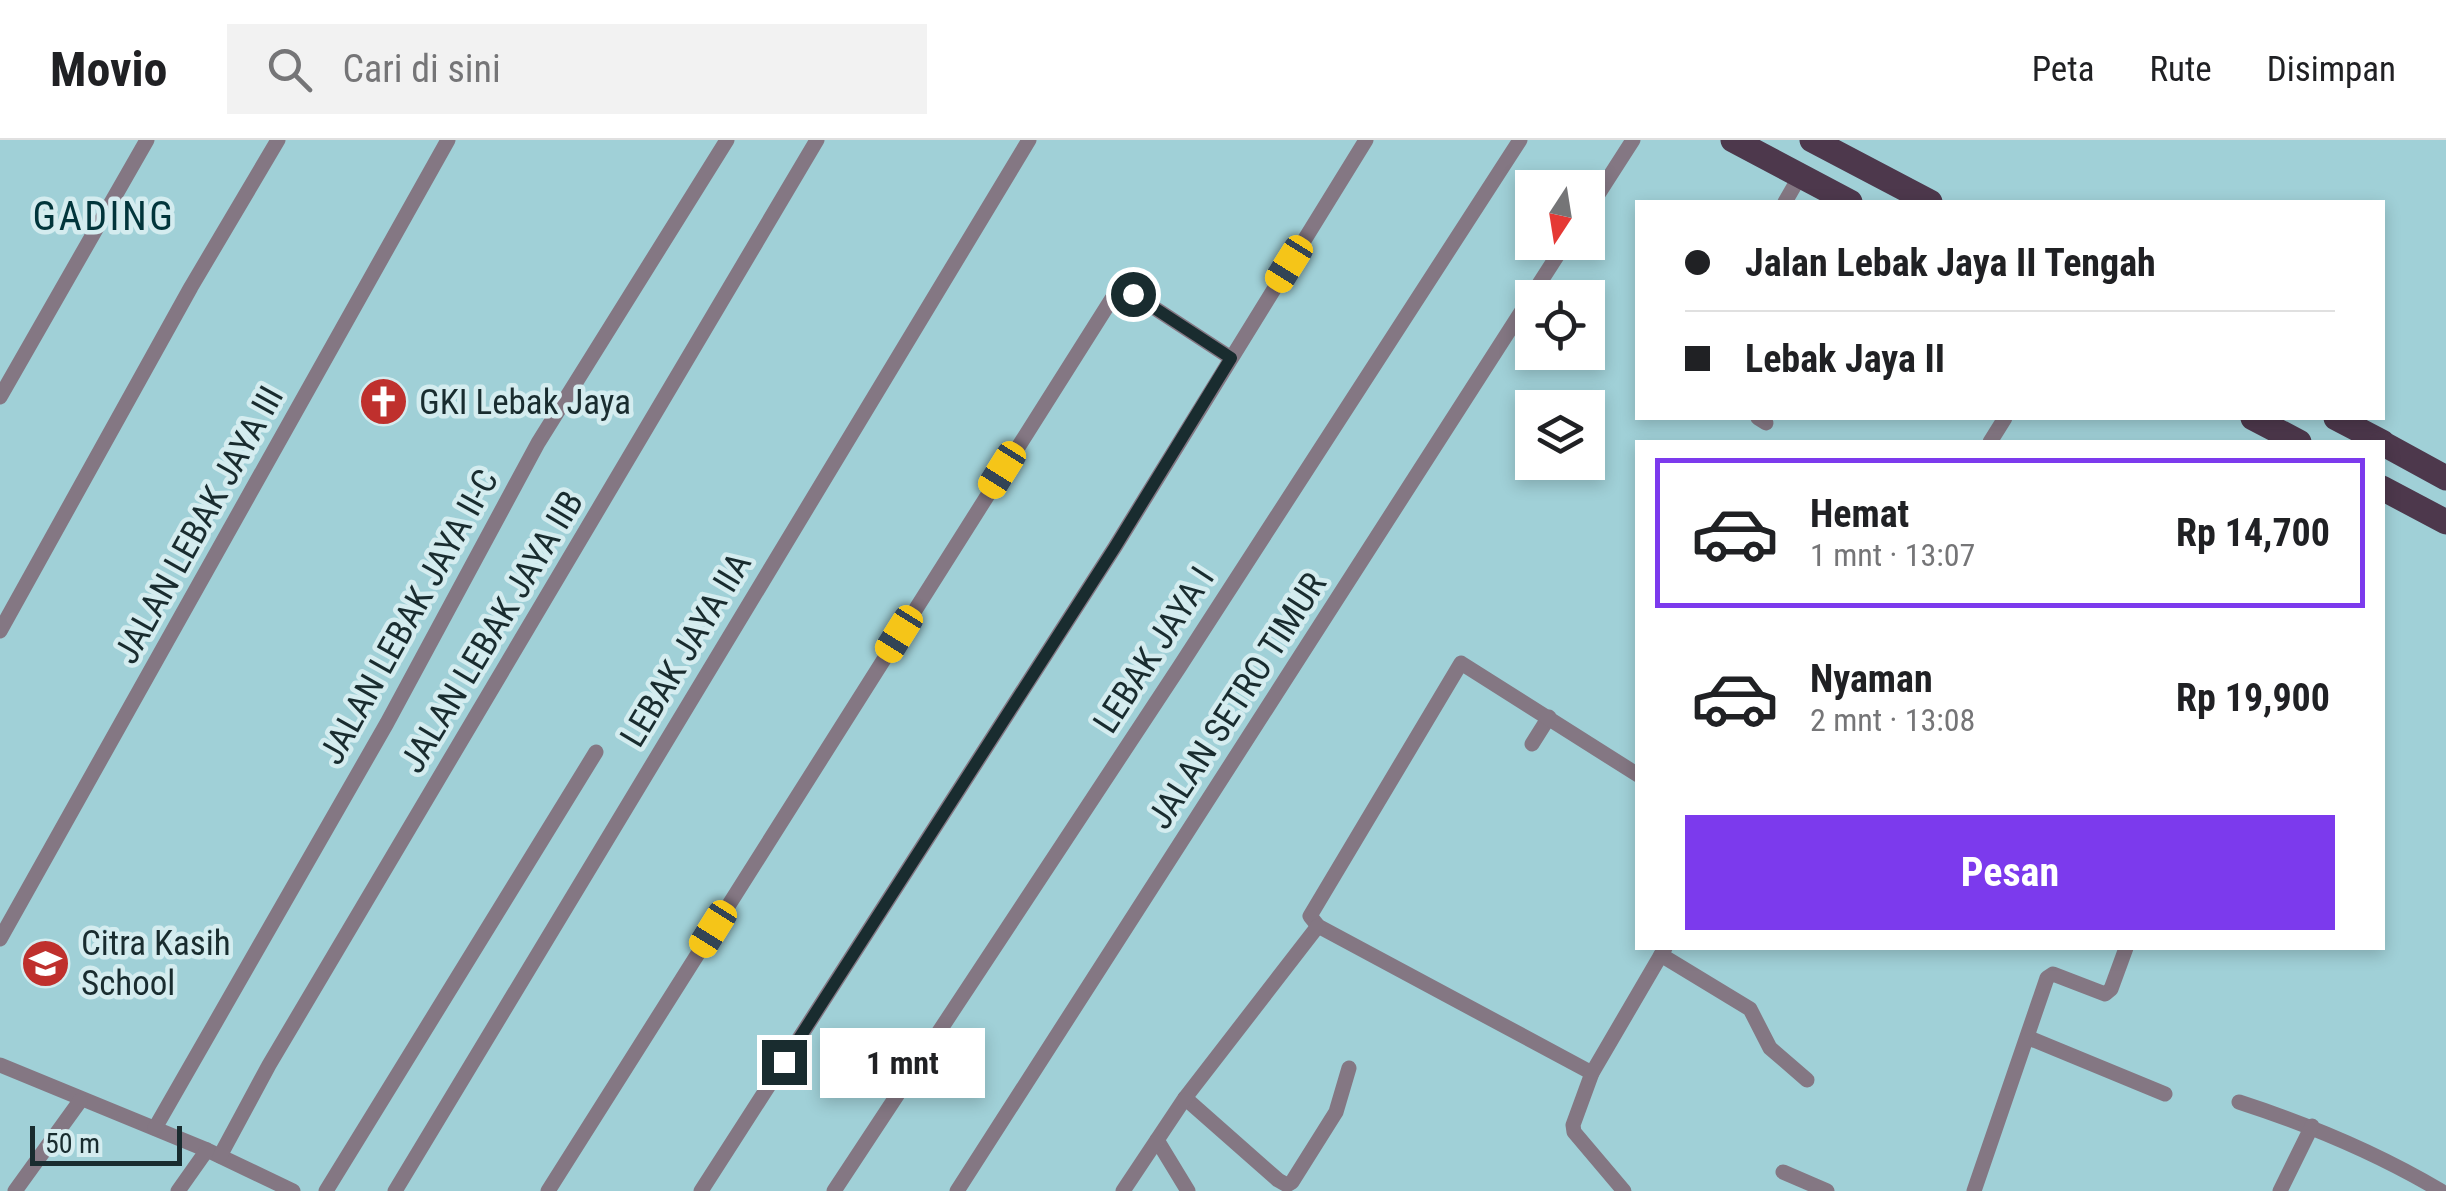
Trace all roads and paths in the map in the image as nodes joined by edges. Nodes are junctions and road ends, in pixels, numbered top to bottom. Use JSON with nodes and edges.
{"nodes":[{"id":1,"x":147,"y":140,"type":"edge"},
{"id":2,"x":278,"y":140,"type":"edge"},
{"id":3,"x":448,"y":140,"type":"edge"},
{"id":4,"x":727,"y":140,"type":"edge"},
{"id":5,"x":817,"y":140,"type":"edge"},
{"id":6,"x":1029,"y":140,"type":"edge"},
{"id":7,"x":1366,"y":140,"type":"edge"},
{"id":8,"x":1520,"y":140,"type":"edge"},
{"id":9,"x":1633,"y":140,"type":"edge"},
{"id":10,"x":1733,"y":140,"type":"edge"},
{"id":11,"x":1812,"y":140,"type":"edge"},
{"id":12,"x":1800,"y":176,"type":"junction"},
{"id":13,"x":1605,"y":184,"type":"edge"},
{"id":14,"x":1785,"y":200,"type":"edge"},
{"id":15,"x":1846,"y":200,"type":"edge"},
{"id":16,"x":1926,"y":200,"type":"edge"},
{"id":17,"x":1554,"y":260,"type":"edge"},
{"id":18,"x":1231,"y":358,"type":"junction"},
{"id":19,"x":0,"y":398,"type":"edge"},
{"id":20,"x":2260,"y":420,"type":"edge"},
{"id":21,"x":2340,"y":420,"type":"edge"},
{"id":22,"x":2295,"y":440,"type":"edge"},
{"id":23,"x":2376,"y":440,"type":"edge"},
{"id":24,"x":2385,"y":445,"type":"edge"},
{"id":25,"x":2446,"y":478,"type":"edge"},
{"id":26,"x":2385,"y":490,"type":"edge"},
{"id":27,"x":2446,"y":522,"type":"edge"},
{"id":28,"x":0,"y":630,"type":"edge"},
{"id":29,"x":1548,"y":717,"type":"junction"},
{"id":30,"x":1532,"y":744,"type":"dead end"},
{"id":31,"x":596,"y":752,"type":"dead end"},
{"id":32,"x":1635,"y":772,"type":"edge"},
{"id":33,"x":1318,"y":926,"type":"junction"},
{"id":34,"x":0,"y":939,"type":"edge"},
{"id":35,"x":2125,"y":950,"type":"edge"},
{"id":36,"x":1663,"y":951,"type":"edge"},
{"id":37,"x":2028,"y":1038,"type":"junction"},
{"id":38,"x":0,"y":1065,"type":"edge"},
{"id":39,"x":1349,"y":1068,"type":"dead end"},
{"id":40,"x":1592,"y":1074,"type":"junction"},
{"id":41,"x":1807,"y":1080,"type":"dead end"},
{"id":42,"x":2165,"y":1094,"type":"dead end"},
{"id":43,"x":1185,"y":1098,"type":"junction"},
{"id":44,"x":80,"y":1101,"type":"junction"},
{"id":45,"x":2239,"y":1102,"type":"dead end"},
{"id":46,"x":2312,"y":1126,"type":"junction"},
{"id":47,"x":155,"y":1128,"type":"junction"},
{"id":48,"x":1157,"y":1140,"type":"junction"},
{"id":49,"x":214,"y":1153,"type":"junction"},
{"id":50,"x":1783,"y":1172,"type":"dead end"},
{"id":51,"x":15,"y":1191,"type":"edge"},
{"id":52,"x":178,"y":1191,"type":"edge"},
{"id":53,"x":293,"y":1191,"type":"edge"},
{"id":54,"x":326,"y":1191,"type":"edge"},
{"id":55,"x":395,"y":1191,"type":"edge"},
{"id":56,"x":548,"y":1191,"type":"edge"},
{"id":57,"x":700,"y":1191,"type":"edge"},
{"id":58,"x":834,"y":1191,"type":"edge"},
{"id":59,"x":957,"y":1191,"type":"edge"},
{"id":60,"x":1123,"y":1191,"type":"edge"},
{"id":61,"x":1188,"y":1191,"type":"edge"},
{"id":62,"x":1624,"y":1191,"type":"edge"},
{"id":63,"x":1827,"y":1191,"type":"edge"},
{"id":64,"x":1974,"y":1191,"type":"edge"},
{"id":65,"x":2280,"y":1191,"type":"edge"},
{"id":66,"x":2441,"y":1191,"type":"edge"}],
"edges":[{"from":1,"to":19,"type":"street"},
{"from":2,"to":28,"type":"street"},
{"from":3,"to":34,"type":"street","name":"JALAN LEBAK JAYA III"},
{"from":4,"to":47,"type":"street","name":"JALAN LEBAK JAYA II-C"},
{"from":5,"to":49,"type":"street","name":"JALAN LEBAK JAYA IIB"},
{"from":6,"to":55,"type":"street","name":"LEBAK JAYA IIA"},
{"from":7,"to":18,"type":"street"},
{"from":8,"to":58,"type":"street","name":"LEBAK JAYA I"},
{"from":9,"to":13,"type":"street"},
{"from":10,"to":12,"type":"main road"},
{"from":11,"to":16,"type":"main road"},
{"from":12,"to":14,"type":"street"},
{"from":12,"to":15,"type":"main road"},
{"from":17,"to":59,"type":"street","name":"JALAN SETRO TIMUR"},
{"from":18,"to":56,"type":"street"},
{"from":18,"to":57,"type":"street"},
{"from":20,"to":22,"type":"main road"},
{"from":21,"to":23,"type":"main road"},
{"from":24,"to":25,"type":"main road"},
{"from":26,"to":27,"type":"main road"},
{"from":29,"to":30,"type":"street"},
{"from":29,"to":32,"type":"street"},
{"from":29,"to":33,"type":"street"},
{"from":31,"to":54,"type":"street"},
{"from":33,"to":40,"type":"street"},
{"from":33,"to":43,"type":"street"},
{"from":35,"to":37,"type":"street"},
{"from":36,"to":40,"type":"street"},
{"from":36,"to":41,"type":"street"},
{"from":37,"to":42,"type":"street"},
{"from":37,"to":64,"type":"street"},
{"from":38,"to":44,"type":"street"},
{"from":39,"to":43,"type":"street"},
{"from":40,"to":62,"type":"street"},
{"from":43,"to":48,"type":"street"},
{"from":44,"to":47,"type":"street"},
{"from":44,"to":51,"type":"street"},
{"from":45,"to":46,"type":"street"},
{"from":46,"to":65,"type":"street"},
{"from":46,"to":66,"type":"street"},
{"from":47,"to":49,"type":"street"},
{"from":48,"to":60,"type":"street"},
{"from":48,"to":61,"type":"street"},
{"from":49,"to":52,"type":"street","name":"JALAN LEBAK JAYA IIB"},
{"from":49,"to":53,"type":"street"},
{"from":50,"to":63,"type":"street"}]}
